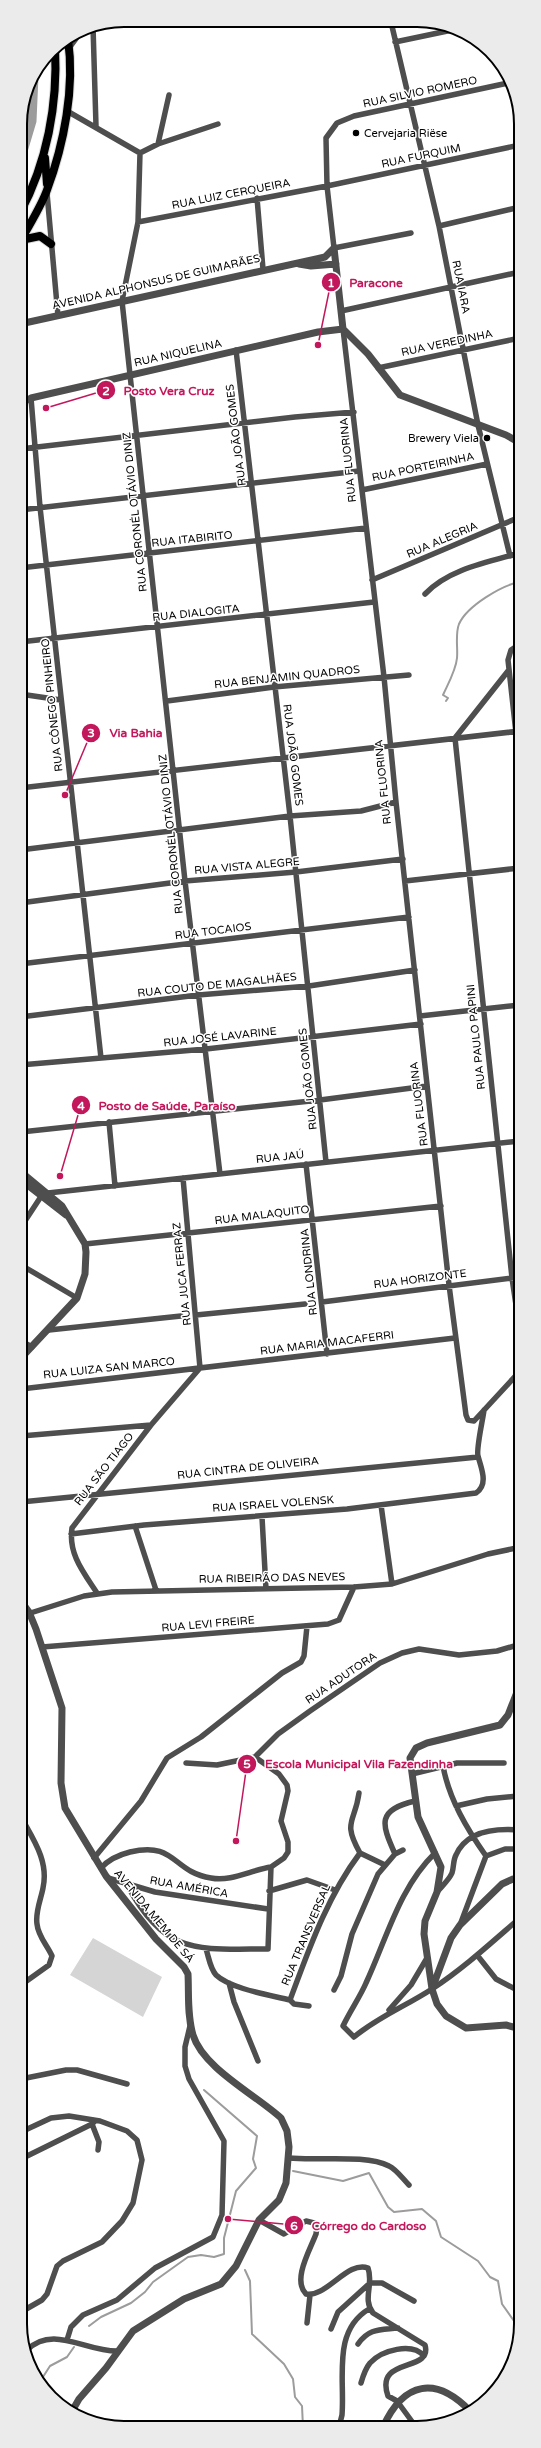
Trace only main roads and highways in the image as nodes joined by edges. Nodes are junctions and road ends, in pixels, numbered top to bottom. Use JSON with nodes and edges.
{"nodes":[{"id":1,"x":69,"y":44,"type":"edge"},
{"id":2,"x":55,"y":57,"type":"edge"},
{"id":3,"x":44,"y":153,"type":"junction"},
{"id":4,"x":47,"y":191,"type":"junction"},
{"id":5,"x":27,"y":201,"type":"edge"},
{"id":6,"x":27,"y":229,"type":"edge"},
{"id":7,"x":27,"y":239,"type":"edge"},
{"id":8,"x":51,"y":244,"type":"road end"}],
"edges":[{"from":1,"to":4,"type":"main road"},
{"from":2,"to":3,"type":"main road"},
{"from":3,"to":4,"type":"main road"},
{"from":3,"to":5,"type":"main road"},
{"from":4,"to":6,"type":"main road"},
{"from":7,"to":8,"type":"main road"}]}
